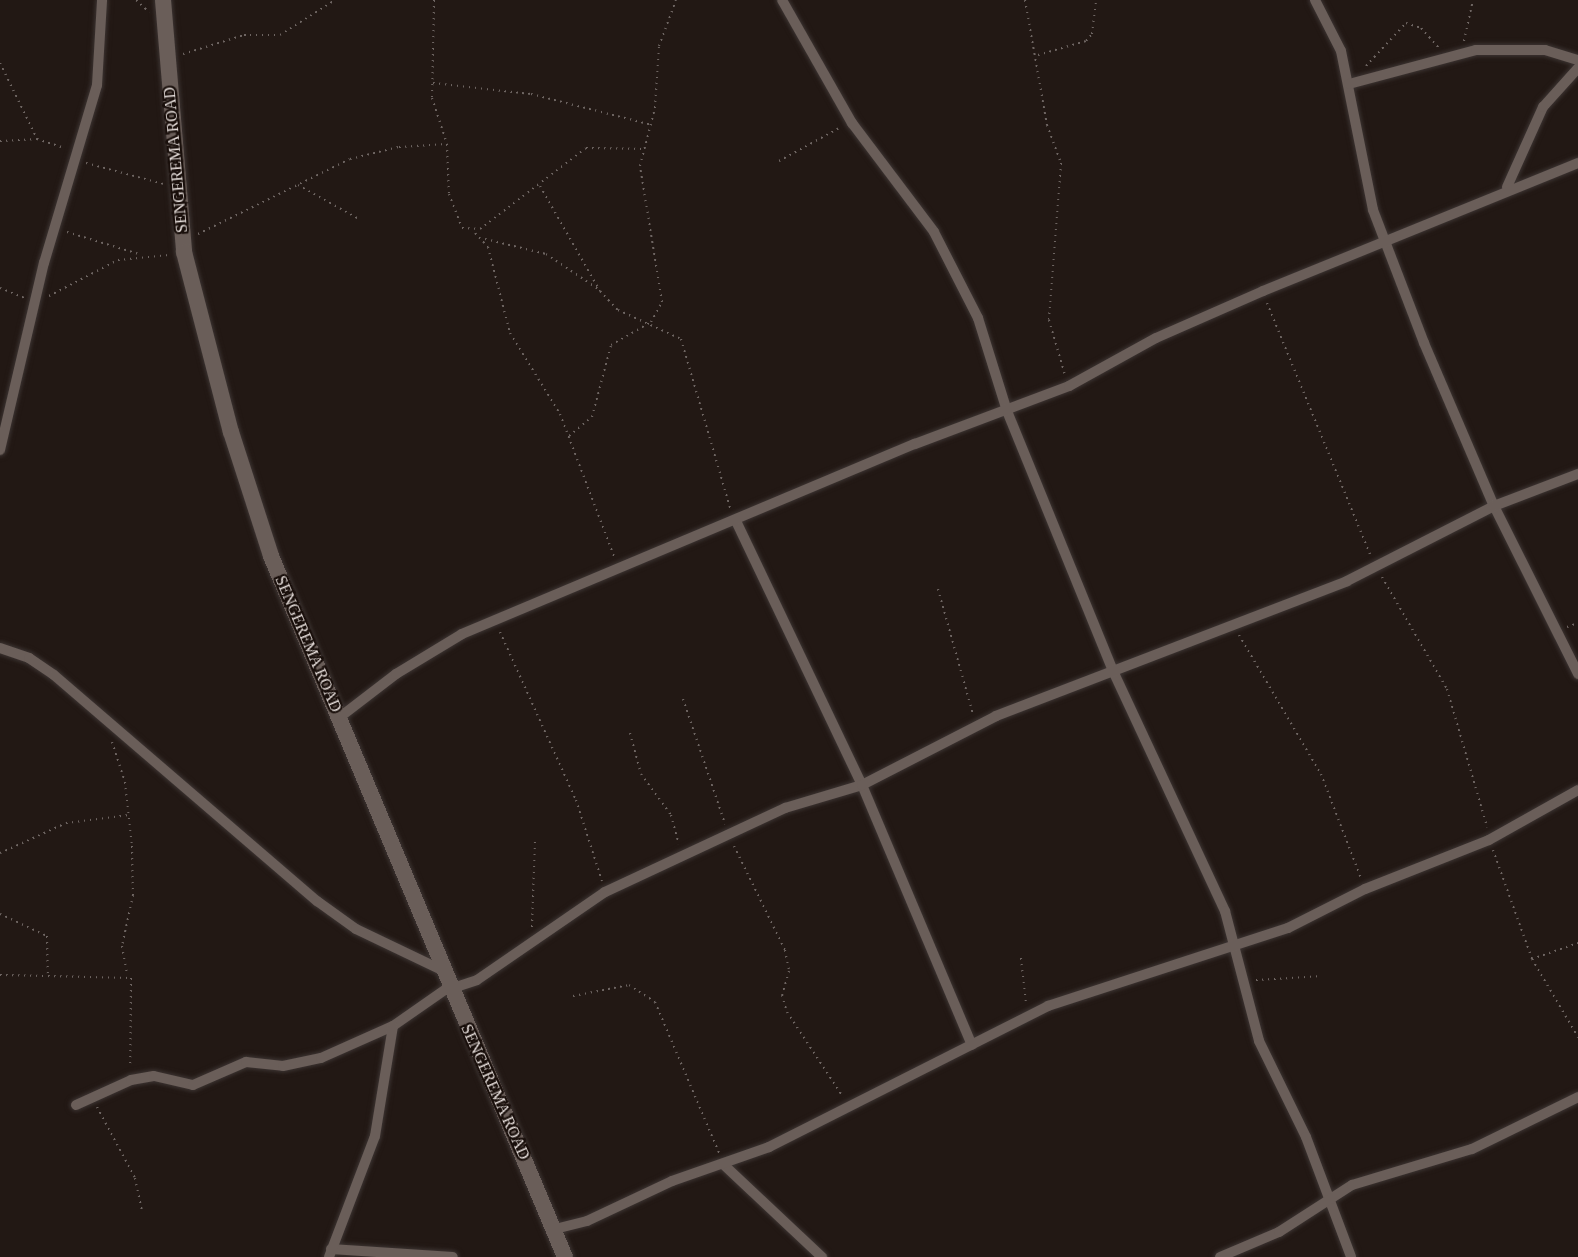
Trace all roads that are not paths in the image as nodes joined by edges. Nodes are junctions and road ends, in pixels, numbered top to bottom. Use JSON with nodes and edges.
{"nodes":[{"id":1,"x":102,"y":0,"type":"edge"},
{"id":2,"x":163,"y":0,"type":"edge"},
{"id":3,"x":782,"y":0,"type":"edge"},
{"id":4,"x":1315,"y":0,"type":"edge"},
{"id":5,"x":1578,"y":60,"type":"edge"},
{"id":6,"x":1578,"y":68,"type":"edge"},
{"id":7,"x":1352,"y":82,"type":"junction"},
{"id":8,"x":1578,"y":163,"type":"edge"},
{"id":9,"x":1507,"y":188,"type":"junction"},
{"id":10,"x":1387,"y":241,"type":"junction"},
{"id":11,"x":1007,"y":411,"type":"junction"},
{"id":12,"x":0,"y":450,"type":"edge"},
{"id":13,"x":1578,"y":474,"type":"edge"},
{"id":14,"x":1494,"y":506,"type":"junction"},
{"id":15,"x":736,"y":521,"type":"junction"},
{"id":16,"x":0,"y":648,"type":"edge"},
{"id":17,"x":1113,"y":671,"type":"junction"},
{"id":18,"x":1578,"y":674,"type":"edge"},
{"id":19,"x":340,"y":717,"type":"junction"},
{"id":20,"x":862,"y":785,"type":"junction"},
{"id":21,"x":1578,"y":790,"type":"edge"},
{"id":22,"x":1236,"y":946,"type":"junction"},
{"id":23,"x":442,"y":970,"type":"junction"},
{"id":24,"x":449,"y":988,"type":"junction"},
{"id":25,"x":393,"y":1026,"type":"junction"},
{"id":26,"x":972,"y":1045,"type":"junction"},
{"id":27,"x":1578,"y":1097,"type":"edge"},
{"id":28,"x":76,"y":1105,"type":"dead end"},
{"id":29,"x":723,"y":1164,"type":"junction"},
{"id":30,"x":1330,"y":1198,"type":"junction"},
{"id":31,"x":555,"y":1229,"type":"junction"},
{"id":32,"x":333,"y":1253,"type":"edge"},
{"id":33,"x":453,"y":1257,"type":"edge"},
{"id":34,"x":565,"y":1257,"type":"edge"},
{"id":35,"x":822,"y":1257,"type":"edge"},
{"id":36,"x":1220,"y":1257,"type":"edge"},
{"id":37,"x":1351,"y":1257,"type":"edge"}],
"edges":[{"from":1,"to":12,"type":"street"},
{"from":2,"to":19,"type":"main road","name":"SENGEREMA ROAD"},
{"from":3,"to":11,"type":"street"},
{"from":4,"to":7,"type":"street"},
{"from":5,"to":7,"type":"street"},
{"from":6,"to":9,"type":"street"},
{"from":7,"to":10,"type":"street"},
{"from":8,"to":9,"type":"street"},
{"from":9,"to":10,"type":"street"},
{"from":10,"to":11,"type":"street"},
{"from":10,"to":14,"type":"street"},
{"from":11,"to":15,"type":"street"},
{"from":11,"to":17,"type":"street"},
{"from":13,"to":14,"type":"street"},
{"from":14,"to":17,"type":"street"},
{"from":14,"to":18,"type":"street"},
{"from":15,"to":19,"type":"street"},
{"from":15,"to":20,"type":"street"},
{"from":16,"to":23,"type":"street"},
{"from":17,"to":20,"type":"street"},
{"from":17,"to":22,"type":"street"},
{"from":19,"to":23,"type":"main road","name":"SENGEREMA ROAD"},
{"from":20,"to":24,"type":"street"},
{"from":20,"to":26,"type":"street"},
{"from":21,"to":22,"type":"street"},
{"from":22,"to":26,"type":"street"},
{"from":22,"to":30,"type":"street"},
{"from":23,"to":24,"type":"main road","name":"SENGEREMA ROAD"},
{"from":24,"to":25,"type":"street"},
{"from":24,"to":31,"type":"main road","name":"SENGEREMA ROAD"},
{"from":25,"to":28,"type":"street"},
{"from":25,"to":32,"type":"street"},
{"from":26,"to":29,"type":"street"},
{"from":27,"to":30,"type":"street"},
{"from":29,"to":31,"type":"street"},
{"from":29,"to":35,"type":"street"},
{"from":30,"to":36,"type":"street"},
{"from":30,"to":37,"type":"street"},
{"from":31,"to":34,"type":"main road","name":"SENGEREMA ROAD"},
{"from":32,"to":33,"type":"street"}]}
